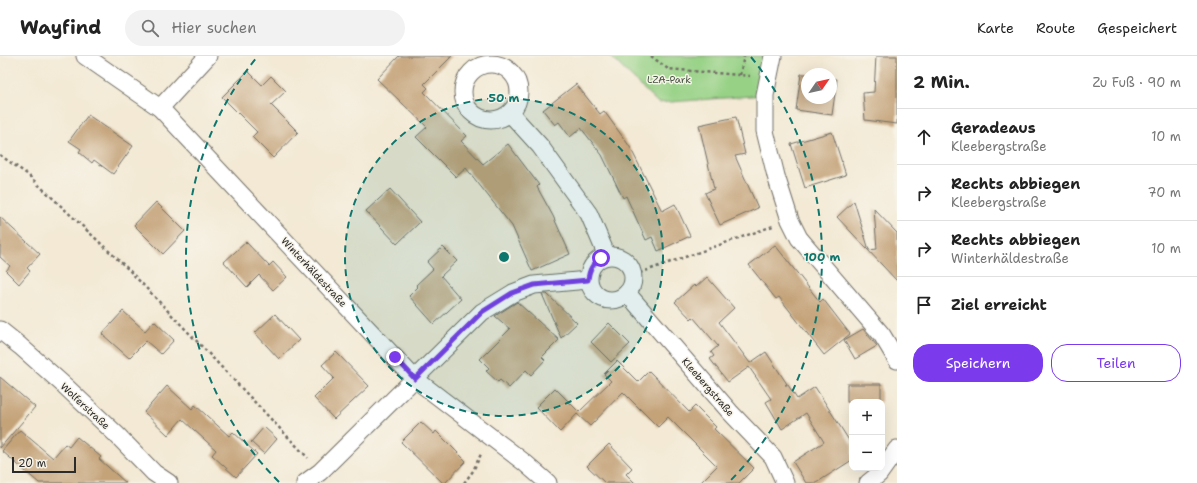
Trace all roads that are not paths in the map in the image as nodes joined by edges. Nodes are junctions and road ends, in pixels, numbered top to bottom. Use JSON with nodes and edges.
{"nodes":[{"id":1,"x":85,"y":56,"type":"edge"},
{"id":2,"x":208,"y":56,"type":"edge"},
{"id":3,"x":773,"y":56,"type":"edge"},
{"id":4,"x":160,"y":108,"type":"junction"},
{"id":5,"x":510,"y":113,"type":"dead end"},
{"id":6,"x":607,"y":256,"type":"junction"},
{"id":7,"x":588,"y":280,"type":"junction"},
{"id":8,"x":627,"y":293,"type":"junction"},
{"id":9,"x":0,"y":330,"type":"edge"},
{"id":10,"x":897,"y":360,"type":"edge"},
{"id":11,"x":415,"y":379,"type":"junction"},
{"id":12,"x":897,"y":449,"type":"edge"},
{"id":13,"x":169,"y":483,"type":"edge"},
{"id":14,"x":305,"y":483,"type":"edge"},
{"id":15,"x":548,"y":483,"type":"edge"},
{"id":16,"x":785,"y":483,"type":"edge"},
{"id":17,"x":868,"y":483,"type":"edge"}],
"edges":[{"from":1,"to":4,"type":"street","name":"Winterhäldestraße"},
{"from":2,"to":4,"type":"street"},
{"from":3,"to":10,"type":"street"},
{"from":4,"to":11,"type":"street","name":"Winterhäldestraße"},
{"from":5,"to":6,"type":"street"},
{"from":6,"to":7,"type":"street"},
{"from":6,"to":8,"type":"street"},
{"from":7,"to":8,"type":"street"},
{"from":7,"to":11,"type":"street"},
{"from":8,"to":16,"type":"street","name":"Kleebergstraße"},
{"from":9,"to":13,"type":"street","name":"Wolferstraße"},
{"from":11,"to":14,"type":"street"},
{"from":11,"to":15,"type":"street","name":"Winterhäldestraße"},
{"from":12,"to":17,"type":"street"}]}
